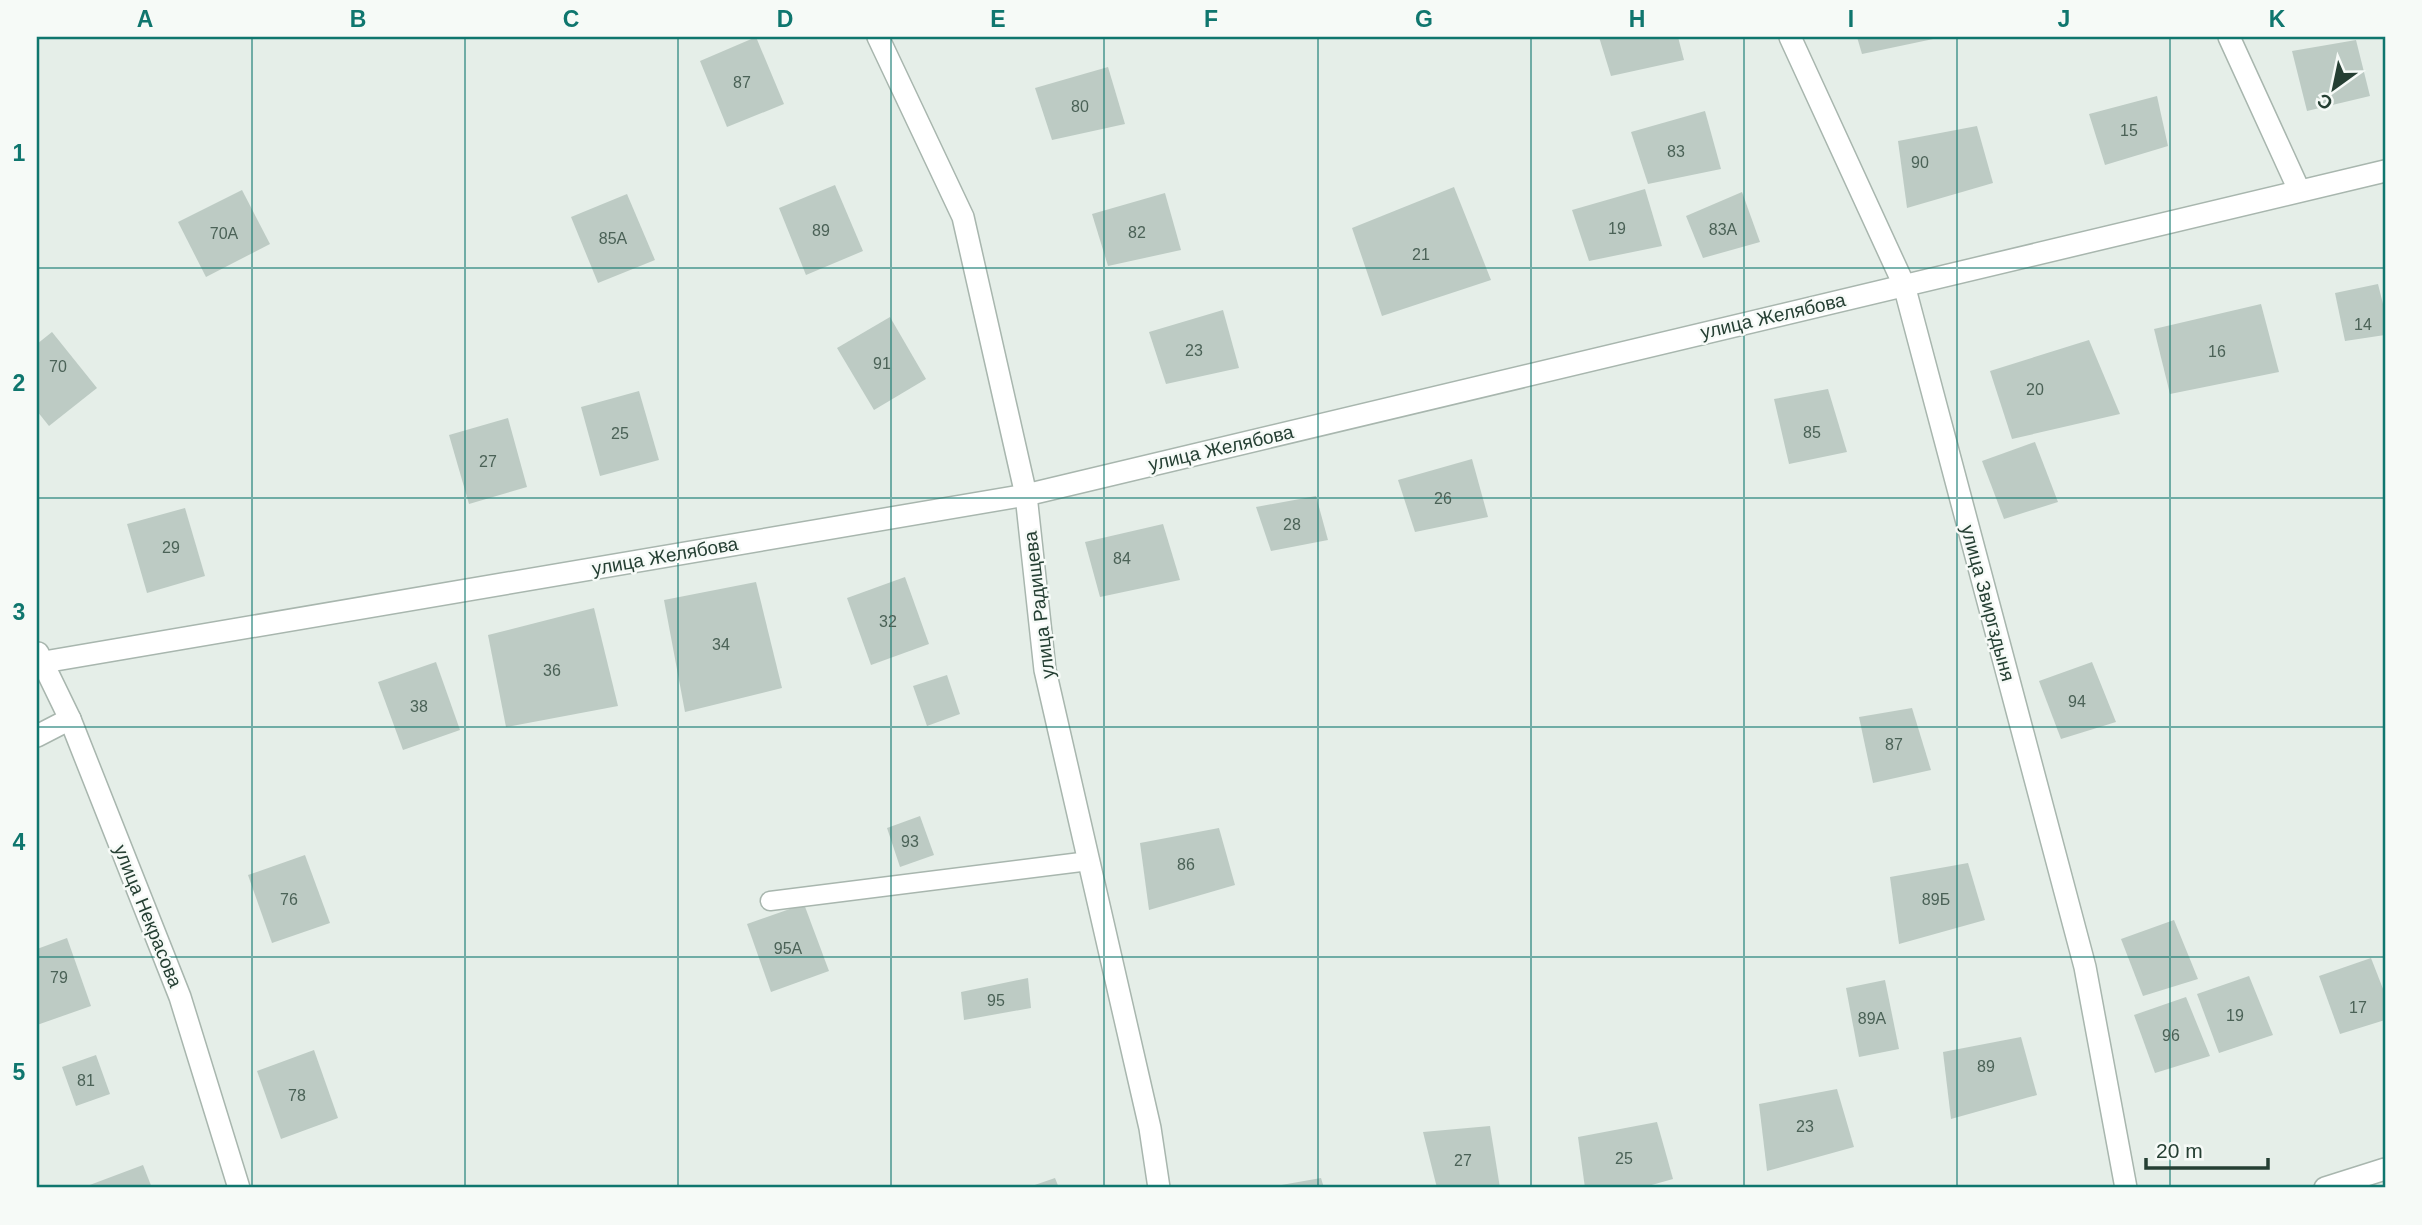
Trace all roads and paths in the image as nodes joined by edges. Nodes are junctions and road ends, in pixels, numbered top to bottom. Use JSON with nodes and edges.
{"nodes":[{"id":1,"x":878,"y":37,"type":"edge"},
{"id":2,"x":1790,"y":37,"type":"edge"},
{"id":3,"x":2229,"y":37,"type":"edge"},
{"id":4,"x":2385,"y":171,"type":"edge"},
{"id":5,"x":2299,"y":190,"type":"junction"},
{"id":6,"x":1904,"y":285,"type":"junction"},
{"id":7,"x":1026,"y":495,"type":"junction"},
{"id":8,"x":40,"y":657,"type":"edge"},
{"id":9,"x":70,"y":719,"type":"junction"},
{"id":10,"x":37,"y":736,"type":"edge"},
{"id":11,"x":1089,"y":861,"type":"junction"},
{"id":12,"x":771,"y":901,"type":"dead end"},
{"id":13,"x":2385,"y":1169,"type":"edge"},
{"id":14,"x":239,"y":1188,"type":"edge"},
{"id":15,"x":1159,"y":1188,"type":"edge"},
{"id":16,"x":2126,"y":1188,"type":"edge"},
{"id":17,"x":2325,"y":1188,"type":"edge"}],
"edges":[{"from":1,"to":7,"type":"street","name":"улица Радищева"},
{"from":2,"to":6,"type":"street","name":"улица Звиргздыня"},
{"from":3,"to":5,"type":"street"},
{"from":4,"to":5,"type":"street","name":"улица Желябова"},
{"from":5,"to":6,"type":"street","name":"улица Желябова"},
{"from":6,"to":7,"type":"street","name":"улица Желябова"},
{"from":6,"to":16,"type":"street","name":"улица Звиргздыня"},
{"from":7,"to":8,"type":"street","name":"улица Желябова"},
{"from":7,"to":11,"type":"street","name":"улица Радищева"},
{"from":8,"to":9,"type":"street","name":"улица Некрасова"},
{"from":9,"to":10,"type":"street"},
{"from":9,"to":14,"type":"street","name":"улица Некрасова"},
{"from":11,"to":12,"type":"lane"},
{"from":11,"to":15,"type":"street","name":"улица Радищева"},
{"from":13,"to":17,"type":"street"}]}
